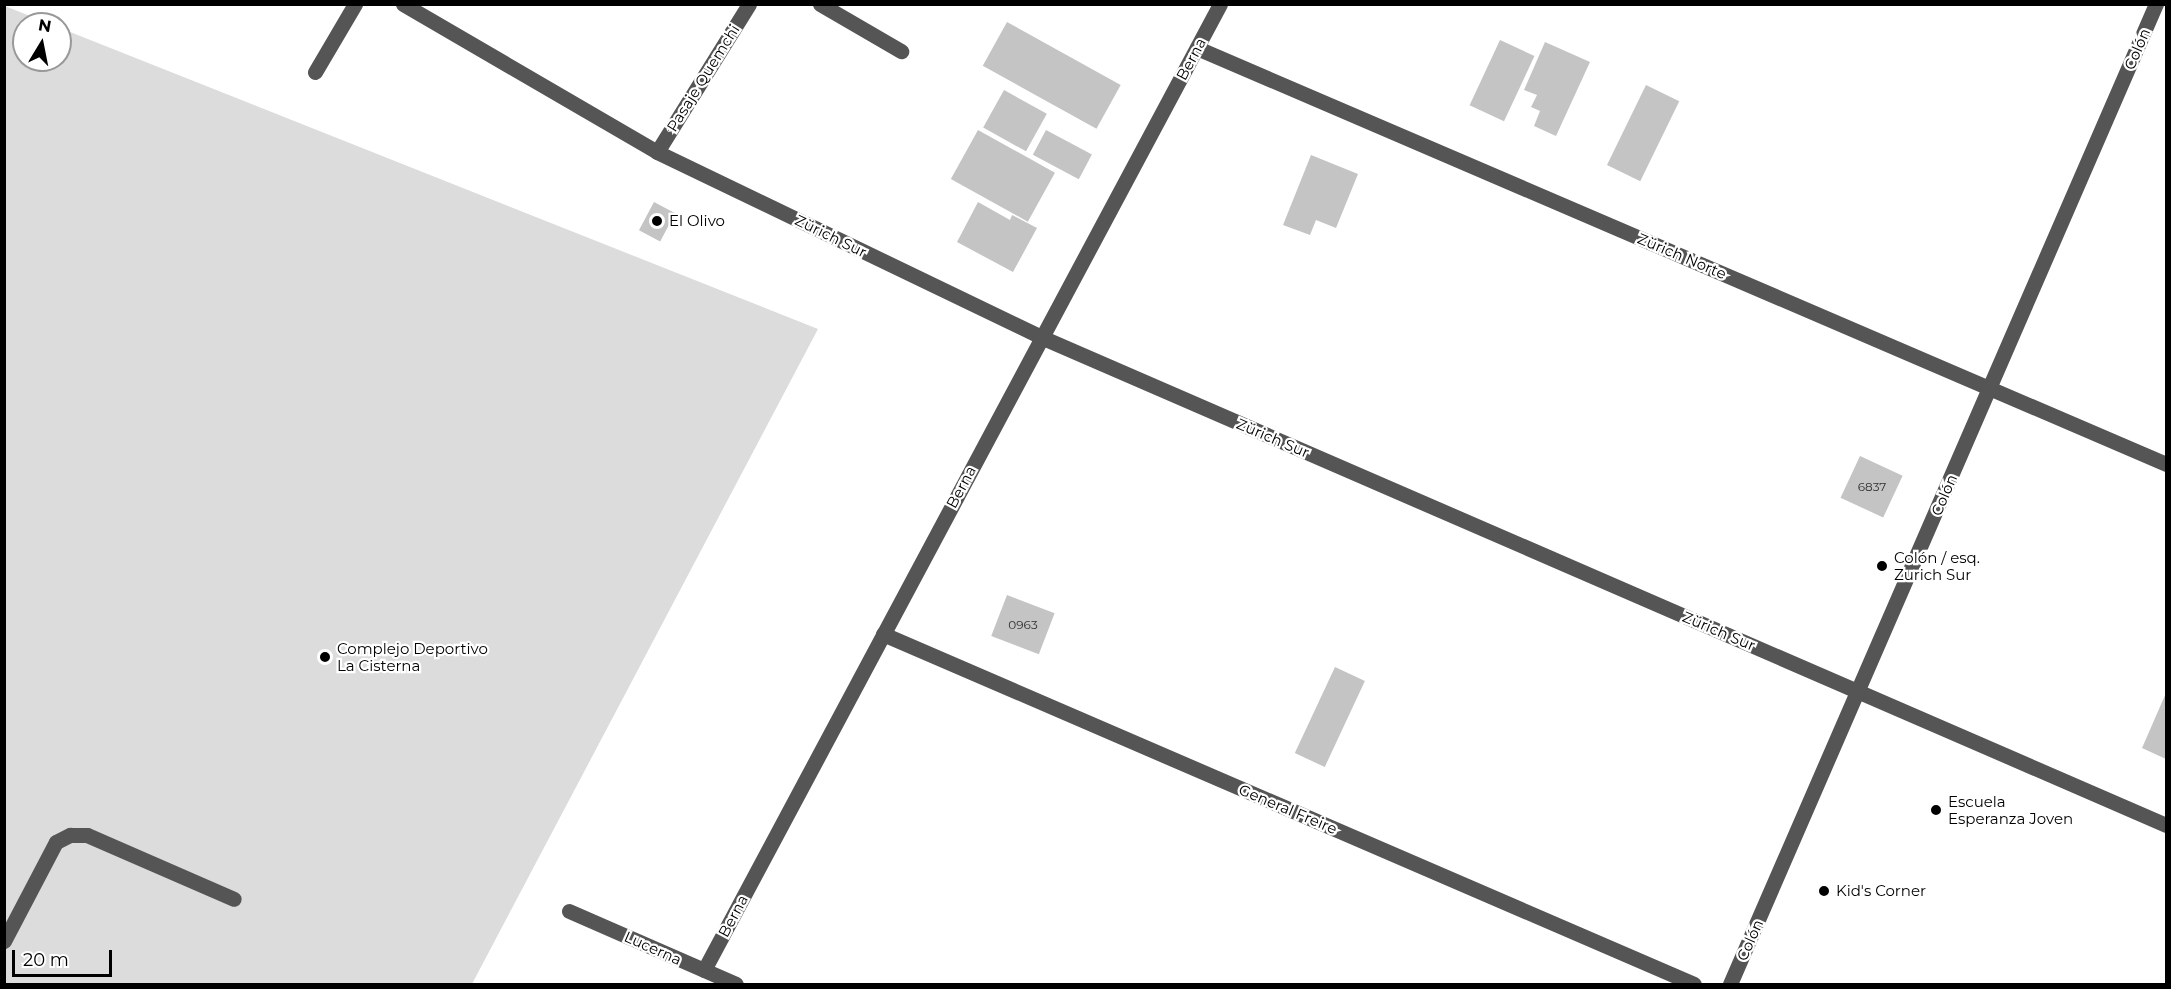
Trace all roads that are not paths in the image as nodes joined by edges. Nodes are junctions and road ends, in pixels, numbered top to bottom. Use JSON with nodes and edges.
{"nodes":[{"id":1,"x":355,"y":4,"type":"edge"},
{"id":2,"x":403,"y":4,"type":"edge"},
{"id":3,"x":749,"y":4,"type":"edge"},
{"id":4,"x":820,"y":4,"type":"edge"},
{"id":5,"x":1220,"y":4,"type":"edge"},
{"id":6,"x":2156,"y":4,"type":"edge"},
{"id":7,"x":1197,"y":48,"type":"junction"},
{"id":8,"x":901,"y":51,"type":"dead end"},
{"id":9,"x":315,"y":72,"type":"dead end"},
{"id":10,"x":657,"y":152,"type":"junction"},
{"id":11,"x":1041,"y":337,"type":"junction"},
{"id":12,"x":1991,"y":388,"type":"junction"},
{"id":13,"x":2166,"y":464,"type":"edge"},
{"id":14,"x":883,"y":634,"type":"junction"},
{"id":15,"x":1859,"y":692,"type":"junction"},
{"id":16,"x":2166,"y":825,"type":"edge"},
{"id":17,"x":234,"y":899,"type":"dead end"},
{"id":18,"x":569,"y":911,"type":"dead end"},
{"id":19,"x":4,"y":941,"type":"edge"},
{"id":20,"x":704,"y":970,"type":"junction"},
{"id":21,"x":736,"y":984,"type":"edge"},
{"id":22,"x":1694,"y":984,"type":"edge"},
{"id":23,"x":1730,"y":984,"type":"edge"}],
"edges":[{"from":1,"to":9,"type":"street"},
{"from":2,"to":10,"type":"street","name":"Zürich Sur"},
{"from":3,"to":10,"type":"street","name":"Pasaje Quemchi"},
{"from":4,"to":8,"type":"street"},
{"from":5,"to":7,"type":"street","name":"Berna"},
{"from":6,"to":12,"type":"street","name":"Colón"},
{"from":7,"to":11,"type":"street","name":"Berna"},
{"from":7,"to":12,"type":"street","name":"Zürich Norte"},
{"from":10,"to":11,"type":"street","name":"Zürich Sur"},
{"from":11,"to":14,"type":"street","name":"Berna"},
{"from":11,"to":15,"type":"street","name":"Zürich Sur"},
{"from":12,"to":13,"type":"street","name":"Zürich Norte"},
{"from":12,"to":15,"type":"street","name":"Colón"},
{"from":14,"to":20,"type":"street","name":"Berna"},
{"from":14,"to":22,"type":"street","name":"General Freire"},
{"from":15,"to":16,"type":"street","name":"Zürich Sur"},
{"from":15,"to":23,"type":"street","name":"Colón"},
{"from":17,"to":19,"type":"street"},
{"from":18,"to":20,"type":"street","name":"Lucerna"},
{"from":20,"to":21,"type":"street","name":"Lucerna"}]}
